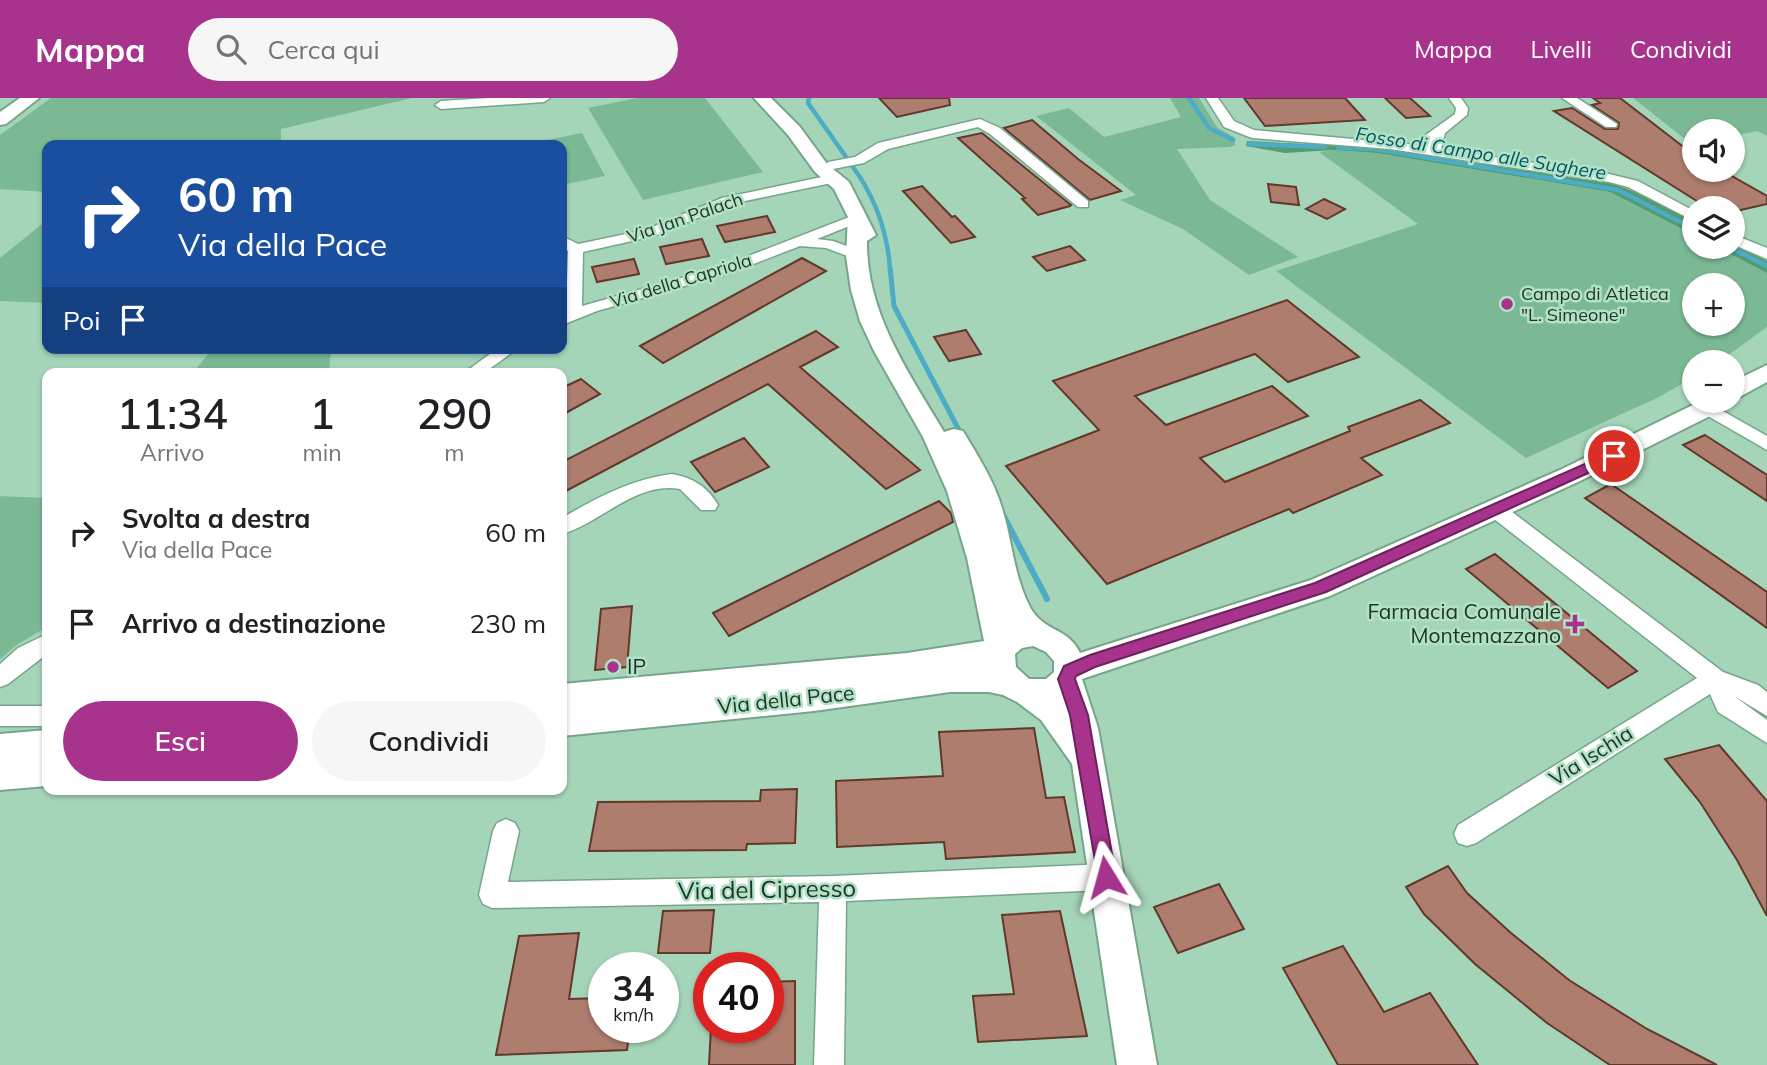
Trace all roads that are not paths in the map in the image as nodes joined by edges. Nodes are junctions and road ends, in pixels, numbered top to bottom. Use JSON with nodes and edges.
{"nodes":[{"id":1,"x":15,"y":98,"type":"edge"},
{"id":2,"x":31,"y":98,"type":"edge"},
{"id":3,"x":544,"y":98,"type":"edge"},
{"id":4,"x":762,"y":98,"type":"edge"},
{"id":5,"x":775,"y":98,"type":"edge"},
{"id":6,"x":1212,"y":98,"type":"edge"},
{"id":7,"x":1455,"y":98,"type":"edge"},
{"id":8,"x":1568,"y":98,"type":"edge"},
{"id":9,"x":441,"y":104,"type":"dead end"},
{"id":10,"x":0,"y":108,"type":"edge"},
{"id":11,"x":0,"y":120,"type":"edge"},
{"id":12,"x":1611,"y":124,"type":"dead end"},
{"id":13,"x":1439,"y":131,"type":"junction"},
{"id":14,"x":1367,"y":143,"type":"junction"},
{"id":15,"x":1429,"y":150,"type":"junction"},
{"id":16,"x":1469,"y":157,"type":"junction"},
{"id":17,"x":834,"y":172,"type":"junction"},
{"id":18,"x":1083,"y":204,"type":"dead end"},
{"id":19,"x":1682,"y":211,"type":"edge"},
{"id":20,"x":857,"y":218,"type":"junction"},
{"id":21,"x":799,"y":242,"type":"junction"},
{"id":22,"x":567,"y":243,"type":"edge"},
{"id":23,"x":1745,"y":244,"type":"edge"},
{"id":24,"x":576,"y":249,"type":"junction"},
{"id":25,"x":855,"y":254,"type":"junction"},
{"id":26,"x":1767,"y":254,"type":"edge"},
{"id":27,"x":568,"y":317,"type":"edge"},
{"id":28,"x":501,"y":354,"type":"edge"},
{"id":29,"x":480,"y":368,"type":"edge"},
{"id":30,"x":1767,"y":372,"type":"edge"},
{"id":31,"x":1745,"y":385,"type":"edge"},
{"id":32,"x":1697,"y":413,"type":"edge"},
{"id":33,"x":1726,"y":413,"type":"edge"},
{"id":34,"x":1767,"y":444,"type":"edge"},
{"id":35,"x":708,"y":505,"type":"dead end"},
{"id":36,"x":1496,"y":510,"type":"junction"},
{"id":37,"x":567,"y":524,"type":"edge"},
{"id":38,"x":1043,"y":637,"type":"junction"},
{"id":39,"x":1165,"y":638,"type":"junction"},
{"id":40,"x":42,"y":646,"type":"edge"},
{"id":41,"x":1001,"y":650,"type":"junction"},
{"id":42,"x":1068,"y":675,"type":"junction"},
{"id":43,"x":0,"y":677,"type":"edge"},
{"id":44,"x":1715,"y":679,"type":"junction"},
{"id":45,"x":1018,"y":688,"type":"junction"},
{"id":46,"x":567,"y":697,"type":"edge"},
{"id":47,"x":1767,"y":706,"type":"edge"},
{"id":48,"x":0,"y":716,"type":"edge"},
{"id":49,"x":42,"y":716,"type":"edge"},
{"id":50,"x":567,"y":722,"type":"edge"},
{"id":51,"x":1767,"y":733,"type":"edge"},
{"id":52,"x":42,"y":744,"type":"edge"},
{"id":53,"x":0,"y":748,"type":"edge"},
{"id":54,"x":1085,"y":758,"type":"junction"},
{"id":55,"x":42,"y":771,"type":"edge"},
{"id":56,"x":0,"y":775,"type":"edge"},
{"id":57,"x":506,"y":831,"type":"dead end"},
{"id":58,"x":1467,"y":834,"type":"dead end"},
{"id":59,"x":1106,"y":877,"type":"junction"},
{"id":60,"x":832,"y":889,"type":"junction"},
{"id":61,"x":830,"y":1065,"type":"edge"},
{"id":62,"x":1137,"y":1065,"type":"edge"}],
"edges":[{"from":1,"to":10,"type":"street"},
{"from":2,"to":11,"type":"street"},
{"from":3,"to":9,"type":"street"},
{"from":4,"to":17,"type":"street"},
{"from":5,"to":17,"type":"street"},
{"from":6,"to":14,"type":"street"},
{"from":7,"to":13,"type":"street"},
{"from":8,"to":12,"type":"street"},
{"from":13,"to":14,"type":"street"},
{"from":13,"to":15,"type":"street"},
{"from":13,"to":16,"type":"street"},
{"from":14,"to":15,"type":"street"},
{"from":15,"to":16,"type":"street"},
{"from":16,"to":19,"type":"street"},
{"from":17,"to":18,"type":"street","name":"Via Jan Palach"},
{"from":17,"to":20,"type":"street"},
{"from":17,"to":24,"type":"street","name":"Via Jan Palach"},
{"from":20,"to":21,"type":"street","name":"Via della Capriola"},
{"from":20,"to":25,"type":"street"},
{"from":20,"to":38,"type":"street"},
{"from":21,"to":25,"type":"street"},
{"from":21,"to":27,"type":"street","name":"Via della Capriola"},
{"from":22,"to":24,"type":"street"},
{"from":23,"to":26,"type":"street"},
{"from":24,"to":27,"type":"street"},
{"from":25,"to":41,"type":"street"},
{"from":28,"to":29,"type":"street"},
{"from":30,"to":31,"type":"street"},
{"from":32,"to":36,"type":"street"},
{"from":33,"to":34,"type":"street"},
{"from":35,"to":37,"type":"street"},
{"from":36,"to":39,"type":"street"},
{"from":36,"to":44,"type":"street"},
{"from":38,"to":39,"type":"street"},
{"from":38,"to":41,"type":"street"},
{"from":38,"to":42,"type":"street"},
{"from":39,"to":42,"type":"street"},
{"from":40,"to":43,"type":"street"},
{"from":41,"to":45,"type":"street"},
{"from":41,"to":46,"type":"street","name":"Via della Pace"},
{"from":42,"to":45,"type":"street"},
{"from":42,"to":54,"type":"street"},
{"from":44,"to":47,"type":"street"},
{"from":44,"to":51,"type":"street"},
{"from":44,"to":58,"type":"street","name":"Via Ischia"},
{"from":45,"to":50,"type":"street","name":"Via della Pace"},
{"from":45,"to":54,"type":"street"},
{"from":48,"to":49,"type":"street"},
{"from":52,"to":53,"type":"street"},
{"from":54,"to":59,"type":"street"},
{"from":55,"to":56,"type":"street"},
{"from":57,"to":60,"type":"street","name":"Via del Cipresso"},
{"from":59,"to":60,"type":"street","name":"Via del Cipresso"},
{"from":59,"to":62,"type":"street"},
{"from":60,"to":61,"type":"street"}]}
